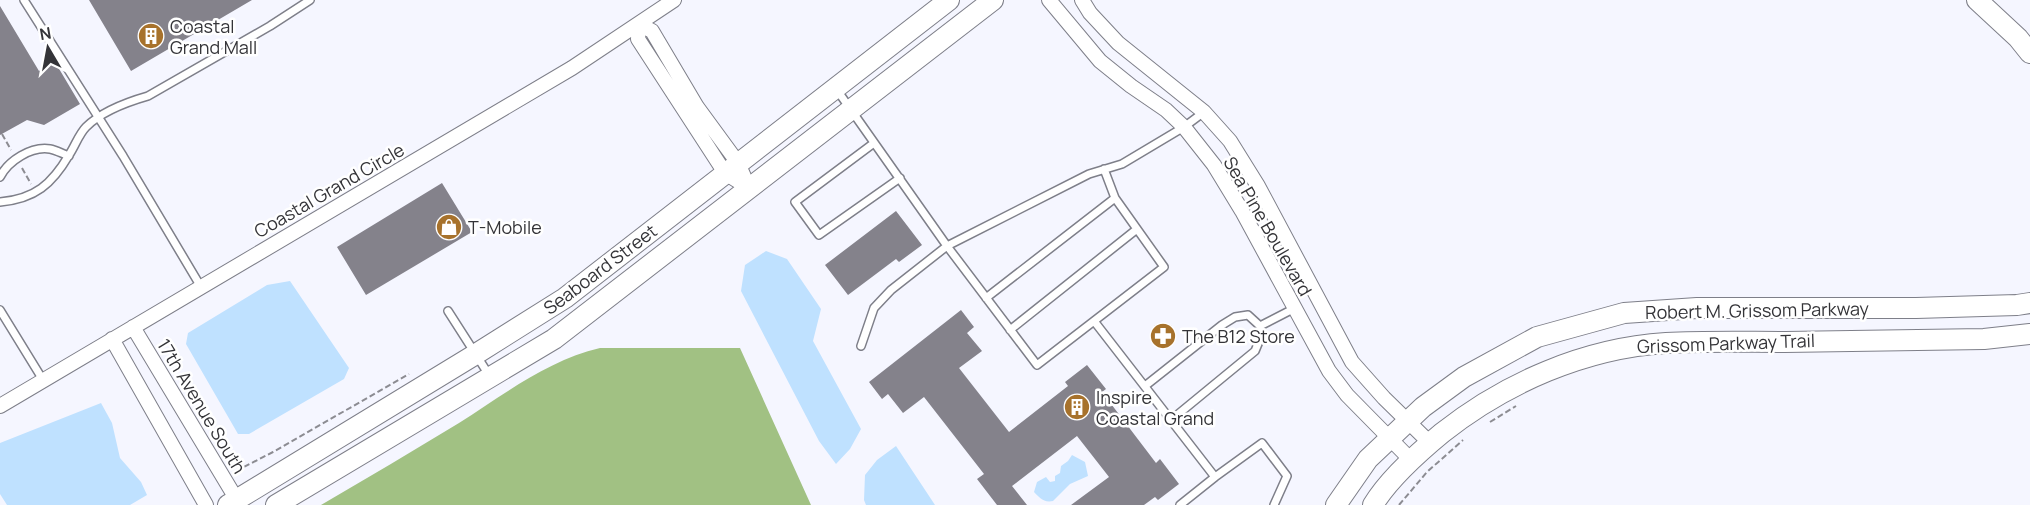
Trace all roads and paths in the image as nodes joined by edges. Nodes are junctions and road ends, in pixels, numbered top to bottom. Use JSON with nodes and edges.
{"nodes":[{"id":1,"x":24,"y":0,"type":"edge"},
{"id":2,"x":310,"y":0,"type":"edge"},
{"id":3,"x":674,"y":0,"type":"edge"},
{"id":4,"x":949,"y":0,"type":"edge"},
{"id":5,"x":993,"y":0,"type":"edge"},
{"id":6,"x":1049,"y":0,"type":"edge"},
{"id":7,"x":1082,"y":0,"type":"edge"},
{"id":8,"x":1977,"y":0,"type":"edge"},
{"id":9,"x":639,"y":24,"type":"junction"},
{"id":10,"x":2030,"y":53,"type":"edge"},
{"id":11,"x":836,"y":88,"type":"junction"},
{"id":12,"x":850,"y":110,"type":"junction"},
{"id":13,"x":1204,"y":112,"type":"junction"},
{"id":14,"x":99,"y":117,"type":"junction"},
{"id":15,"x":1184,"y":127,"type":"junction"},
{"id":16,"x":874,"y":143,"type":"junction"},
{"id":17,"x":69,"y":156,"type":"junction"},
{"id":18,"x":732,"y":168,"type":"junction"},
{"id":19,"x":1104,"y":169,"type":"junction"},
{"id":20,"x":0,"y":177,"type":"edge"},
{"id":21,"x":900,"y":177,"type":"junction"},
{"id":22,"x":749,"y":188,"type":"junction"},
{"id":23,"x":1115,"y":198,"type":"junction"},
{"id":24,"x":0,"y":202,"type":"edge"},
{"id":25,"x":1137,"y":230,"type":"junction"},
{"id":26,"x":947,"y":246,"type":"junction"},
{"id":27,"x":201,"y":286,"type":"junction"},
{"id":28,"x":1317,"y":293,"type":"junction"},
{"id":29,"x":986,"y":298,"type":"junction"},
{"id":30,"x":2030,"y":303,"type":"edge"},
{"id":31,"x":1295,"y":308,"type":"junction"},
{"id":32,"x":0,"y":310,"type":"edge"},
{"id":33,"x":448,"y":311,"type":"dead end"},
{"id":34,"x":1094,"y":321,"type":"junction"},
{"id":35,"x":1260,"y":326,"type":"junction"},
{"id":36,"x":133,"y":327,"type":"junction"},
{"id":37,"x":1010,"y":330,"type":"junction"},
{"id":38,"x":2030,"y":334,"type":"edge"},
{"id":39,"x":112,"y":339,"type":"junction"},
{"id":40,"x":861,"y":346,"type":"dead end"},
{"id":41,"x":476,"y":354,"type":"junction"},
{"id":42,"x":408,"y":374,"type":"dead end"},
{"id":43,"x":490,"y":377,"type":"junction"},
{"id":44,"x":44,"y":380,"type":"junction"},
{"id":45,"x":1145,"y":386,"type":"junction"},
{"id":46,"x":1522,"y":403,"type":"dead end"},
{"id":47,"x":0,"y":406,"type":"edge"},
{"id":48,"x":1171,"y":420,"type":"junction"},
{"id":49,"x":1408,"y":421,"type":"junction"},
{"id":50,"x":1482,"y":426,"type":"dead end"},
{"id":51,"x":1388,"y":439,"type":"junction"},
{"id":52,"x":1465,"y":439,"type":"dead end"},
{"id":53,"x":1430,"y":443,"type":"junction"},
{"id":54,"x":1412,"y":461,"type":"junction"},
{"id":55,"x":1215,"y":477,"type":"junction"},
{"id":56,"x":225,"y":479,"type":"junction"},
{"id":57,"x":1189,"y":498,"type":"junction"},
{"id":58,"x":235,"y":503,"type":"edge"},
{"id":59,"x":206,"y":505,"type":"edge"},
{"id":60,"x":276,"y":505,"type":"edge"},
{"id":61,"x":1180,"y":505,"type":"edge"},
{"id":62,"x":1194,"y":505,"type":"edge"},
{"id":63,"x":1274,"y":505,"type":"edge"},
{"id":64,"x":1336,"y":505,"type":"edge"},
{"id":65,"x":1373,"y":505,"type":"edge"},
{"id":66,"x":1399,"y":505,"type":"edge"}],
"edges":[{"from":1,"to":14,"type":"lane"},
{"from":2,"to":14,"type":"lane"},
{"from":3,"to":9,"type":"street","name":"Coastal Grand Circle"},
{"from":4,"to":11,"type":"street","name":"Seaboard Street"},
{"from":5,"to":12,"type":"street","name":"Seaboard Street"},
{"from":6,"to":15,"type":"street","name":"Sea Pine Boulevard"},
{"from":7,"to":13,"type":"street","name":"Sea Pine Boulevard"},
{"from":8,"to":10,"type":"street"},
{"from":9,"to":18,"type":"street"},
{"from":9,"to":27,"type":"street","name":"Coastal Grand Circle"},
{"from":11,"to":12,"type":"lane"},
{"from":11,"to":18,"type":"street","name":"Seaboard Street"},
{"from":12,"to":16,"type":"lane"},
{"from":12,"to":22,"type":"street","name":"Seaboard Street"},
{"from":13,"to":15,"type":"lane"},
{"from":13,"to":28,"type":"street","name":"Sea Pine Boulevard"},
{"from":14,"to":17,"type":"lane"},
{"from":14,"to":27,"type":"lane"},
{"from":15,"to":19,"type":"lane"},
{"from":15,"to":31,"type":"street","name":"Sea Pine Boulevard"},
{"from":16,"to":21,"type":"lane"},
{"from":16,"to":21,"type":"lane"},
{"from":17,"to":20,"type":"lane"},
{"from":17,"to":24,"type":"lane"},
{"from":18,"to":22,"type":"street"},
{"from":18,"to":41,"type":"street","name":"Seaboard Street"},
{"from":19,"to":23,"type":"lane"},
{"from":19,"to":26,"type":"lane"},
{"from":21,"to":26,"type":"lane"},
{"from":22,"to":43,"type":"street","name":"Seaboard Street"},
{"from":23,"to":25,"type":"lane"},
{"from":23,"to":29,"type":"lane"},
{"from":25,"to":34,"type":"lane"},
{"from":25,"to":37,"type":"lane"},
{"from":26,"to":29,"type":"lane"},
{"from":26,"to":40,"type":"lane"},
{"from":27,"to":36,"type":"street","name":"Coastal Grand Circle"},
{"from":28,"to":31,"type":"street"},
{"from":28,"to":49,"type":"street","name":"Sea Pine Boulevard"},
{"from":29,"to":37,"type":"lane"},
{"from":30,"to":49,"type":"street","name":"Robert M. Grissom Parkway"},
{"from":31,"to":35,"type":"lane"},
{"from":31,"to":51,"type":"street","name":"Sea Pine Boulevard"},
{"from":32,"to":44,"type":"lane"},
{"from":33,"to":41,"type":"lane"},
{"from":34,"to":37,"type":"lane"},
{"from":34,"to":45,"type":"lane"},
{"from":35,"to":45,"type":"lane"},
{"from":35,"to":48,"type":"lane"},
{"from":36,"to":39,"type":"street","name":"Coastal Grand Circle"},
{"from":36,"to":56,"type":"street","name":"17th Avenue South"},
{"from":38,"to":53,"type":"street","name":"Robert M. Grissom Parkway"},
{"from":39,"to":44,"type":"street","name":"Coastal Grand Circle"},
{"from":39,"to":59,"type":"street"},
{"from":41,"to":43,"type":"lane"},
{"from":41,"to":58,"type":"street","name":"Seaboard Street"},
{"from":42,"to":56,"type":"path"},
{"from":43,"to":60,"type":"street","name":"Seaboard Street"},
{"from":44,"to":47,"type":"street","name":"Coastal Grand Circle"},
{"from":45,"to":48,"type":"lane"},
{"from":46,"to":50,"type":"path"},
{"from":48,"to":55,"type":"lane"},
{"from":49,"to":51,"type":"street","name":"Robert M. Grissom Parkway"},
{"from":49,"to":53,"type":"street","name":"Sea Pine Boulevard"},
{"from":51,"to":54,"type":"street","name":"Sea Pine Boulevard"},
{"from":51,"to":64,"type":"street","name":"Robert M. Grissom Parkway"},
{"from":52,"to":66,"type":"path"},
{"from":53,"to":54,"type":"street","name":"Robert M. Grissom Parkway"},
{"from":54,"to":65,"type":"street","name":"Robert M. Grissom Parkway"},
{"from":55,"to":57,"type":"lane"},
{"from":55,"to":63,"type":"lane"},
{"from":56,"to":58,"type":"street","name":"17th Avenue South"},
{"from":57,"to":61,"type":"lane"},
{"from":57,"to":62,"type":"lane"}]}
